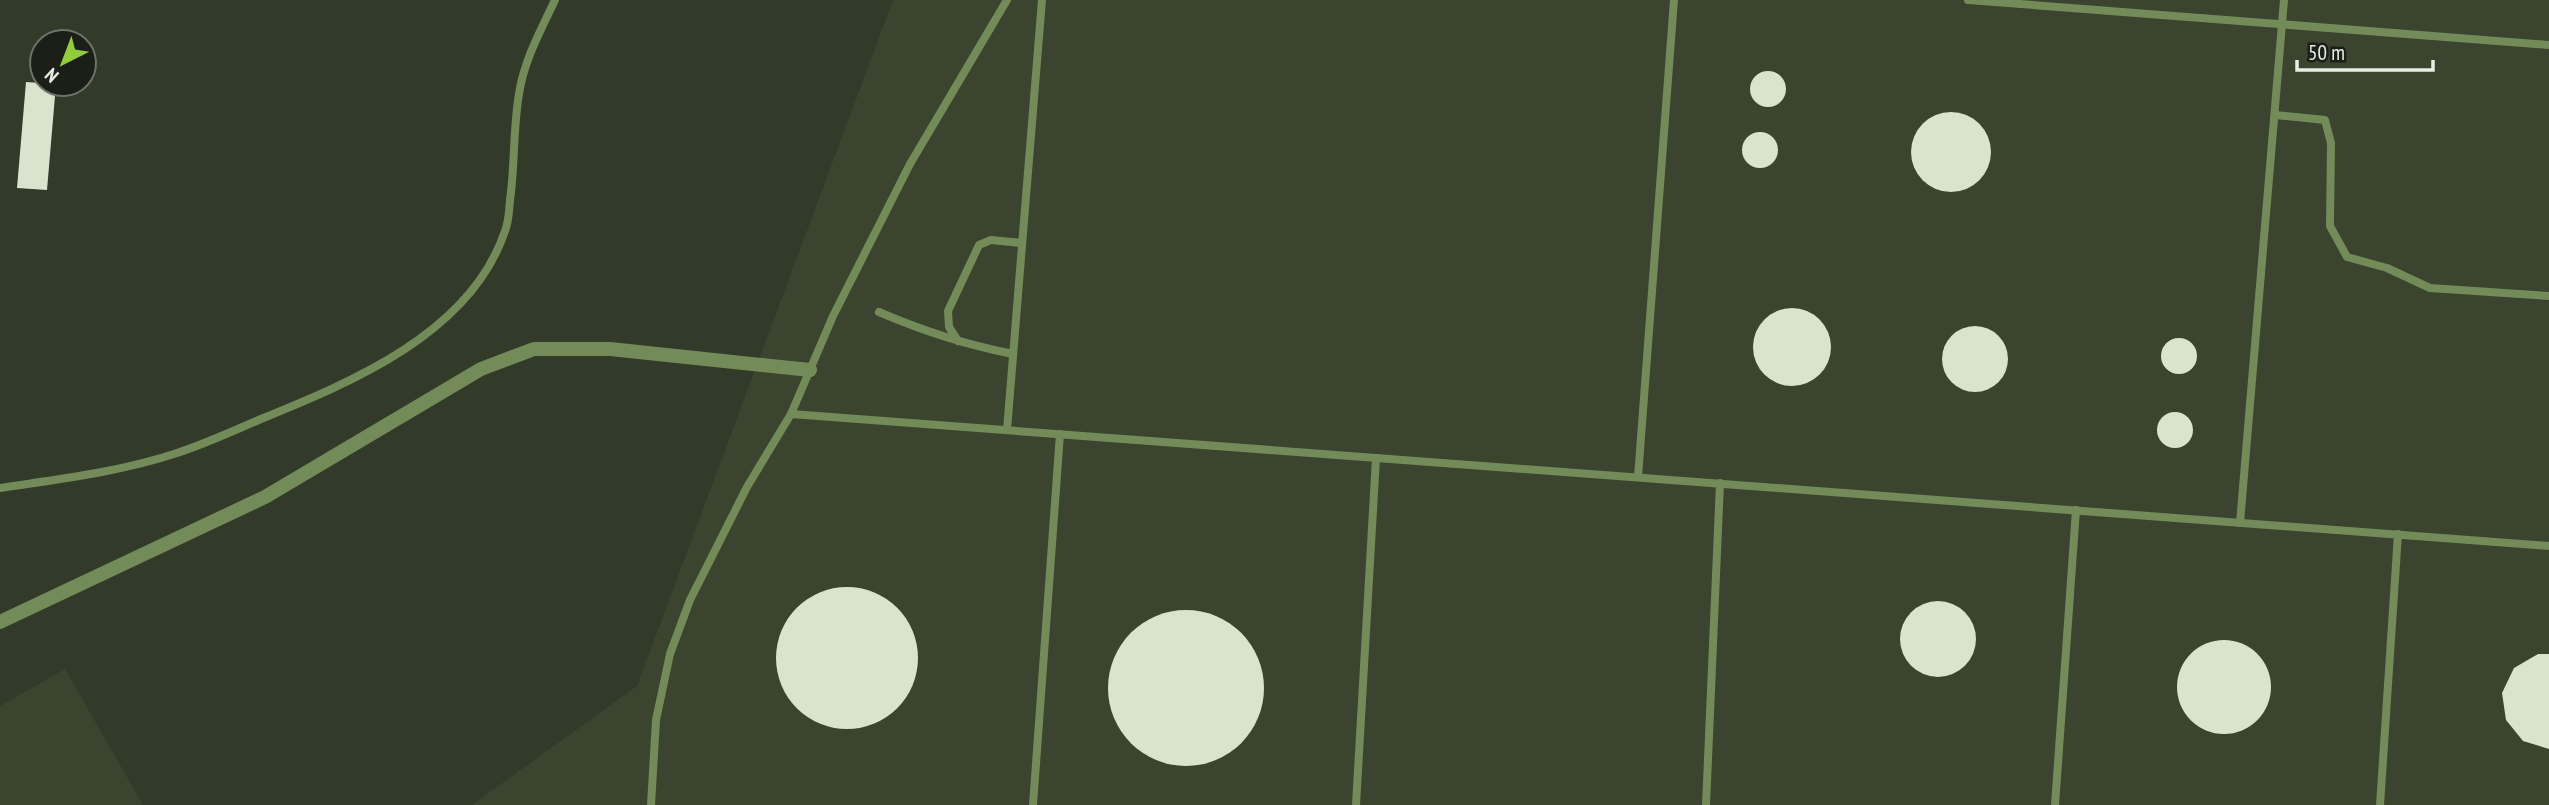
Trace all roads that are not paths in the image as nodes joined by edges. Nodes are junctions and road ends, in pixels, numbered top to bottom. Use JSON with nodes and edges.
{"nodes":[{"id":1,"x":555,"y":0,"type":"edge"},
{"id":2,"x":1007,"y":0,"type":"edge"},
{"id":3,"x":1042,"y":0,"type":"edge"},
{"id":4,"x":1674,"y":0,"type":"edge"},
{"id":5,"x":1968,"y":0,"type":"edge"},
{"id":6,"x":2284,"y":0,"type":"edge"},
{"id":7,"x":2282,"y":24,"type":"junction"},
{"id":8,"x":2549,"y":46,"type":"edge"},
{"id":9,"x":2275,"y":115,"type":"junction"},
{"id":10,"x":1022,"y":243,"type":"junction"},
{"id":11,"x":2549,"y":296,"type":"edge"},
{"id":12,"x":879,"y":312,"type":"dead end"},
{"id":13,"x":958,"y":341,"type":"junction"},
{"id":14,"x":1013,"y":354,"type":"junction"},
{"id":15,"x":810,"y":370,"type":"junction"},
{"id":16,"x":791,"y":414,"type":"junction"},
{"id":17,"x":1007,"y":430,"type":"junction"},
{"id":18,"x":1060,"y":434,"type":"junction"},
{"id":19,"x":1376,"y":458,"type":"junction"},
{"id":20,"x":1638,"y":477,"type":"junction"},
{"id":21,"x":1720,"y":483,"type":"junction"},
{"id":22,"x":0,"y":488,"type":"edge"},
{"id":23,"x":2076,"y":510,"type":"junction"},
{"id":24,"x":2241,"y":523,"type":"junction"},
{"id":25,"x":2398,"y":534,"type":"junction"},
{"id":26,"x":2549,"y":546,"type":"edge"},
{"id":27,"x":0,"y":622,"type":"edge"},
{"id":28,"x":651,"y":805,"type":"edge"},
{"id":29,"x":1033,"y":805,"type":"edge"},
{"id":30,"x":1356,"y":805,"type":"edge"},
{"id":31,"x":1706,"y":805,"type":"edge"},
{"id":32,"x":2055,"y":805,"type":"edge"},
{"id":33,"x":2380,"y":805,"type":"edge"}],
"edges":[{"from":1,"to":22,"type":"lane"},
{"from":2,"to":15,"type":"lane"},
{"from":3,"to":10,"type":"lane"},
{"from":4,"to":20,"type":"lane"},
{"from":5,"to":7,"type":"lane"},
{"from":6,"to":7,"type":"lane"},
{"from":7,"to":8,"type":"lane"},
{"from":7,"to":9,"type":"lane"},
{"from":9,"to":11,"type":"lane"},
{"from":9,"to":24,"type":"lane"},
{"from":10,"to":13,"type":"lane"},
{"from":10,"to":14,"type":"lane"},
{"from":12,"to":13,"type":"lane"},
{"from":13,"to":14,"type":"lane"},
{"from":14,"to":17,"type":"lane"},
{"from":15,"to":16,"type":"lane"},
{"from":15,"to":27,"type":"street"},
{"from":16,"to":17,"type":"lane"},
{"from":16,"to":28,"type":"lane"},
{"from":17,"to":18,"type":"lane"},
{"from":18,"to":19,"type":"lane"},
{"from":18,"to":29,"type":"lane"},
{"from":19,"to":20,"type":"lane"},
{"from":19,"to":30,"type":"lane"},
{"from":20,"to":21,"type":"lane"},
{"from":21,"to":23,"type":"lane"},
{"from":21,"to":31,"type":"lane"},
{"from":23,"to":24,"type":"lane"},
{"from":23,"to":32,"type":"lane"},
{"from":24,"to":25,"type":"lane"},
{"from":25,"to":26,"type":"lane"},
{"from":25,"to":33,"type":"lane"}]}
